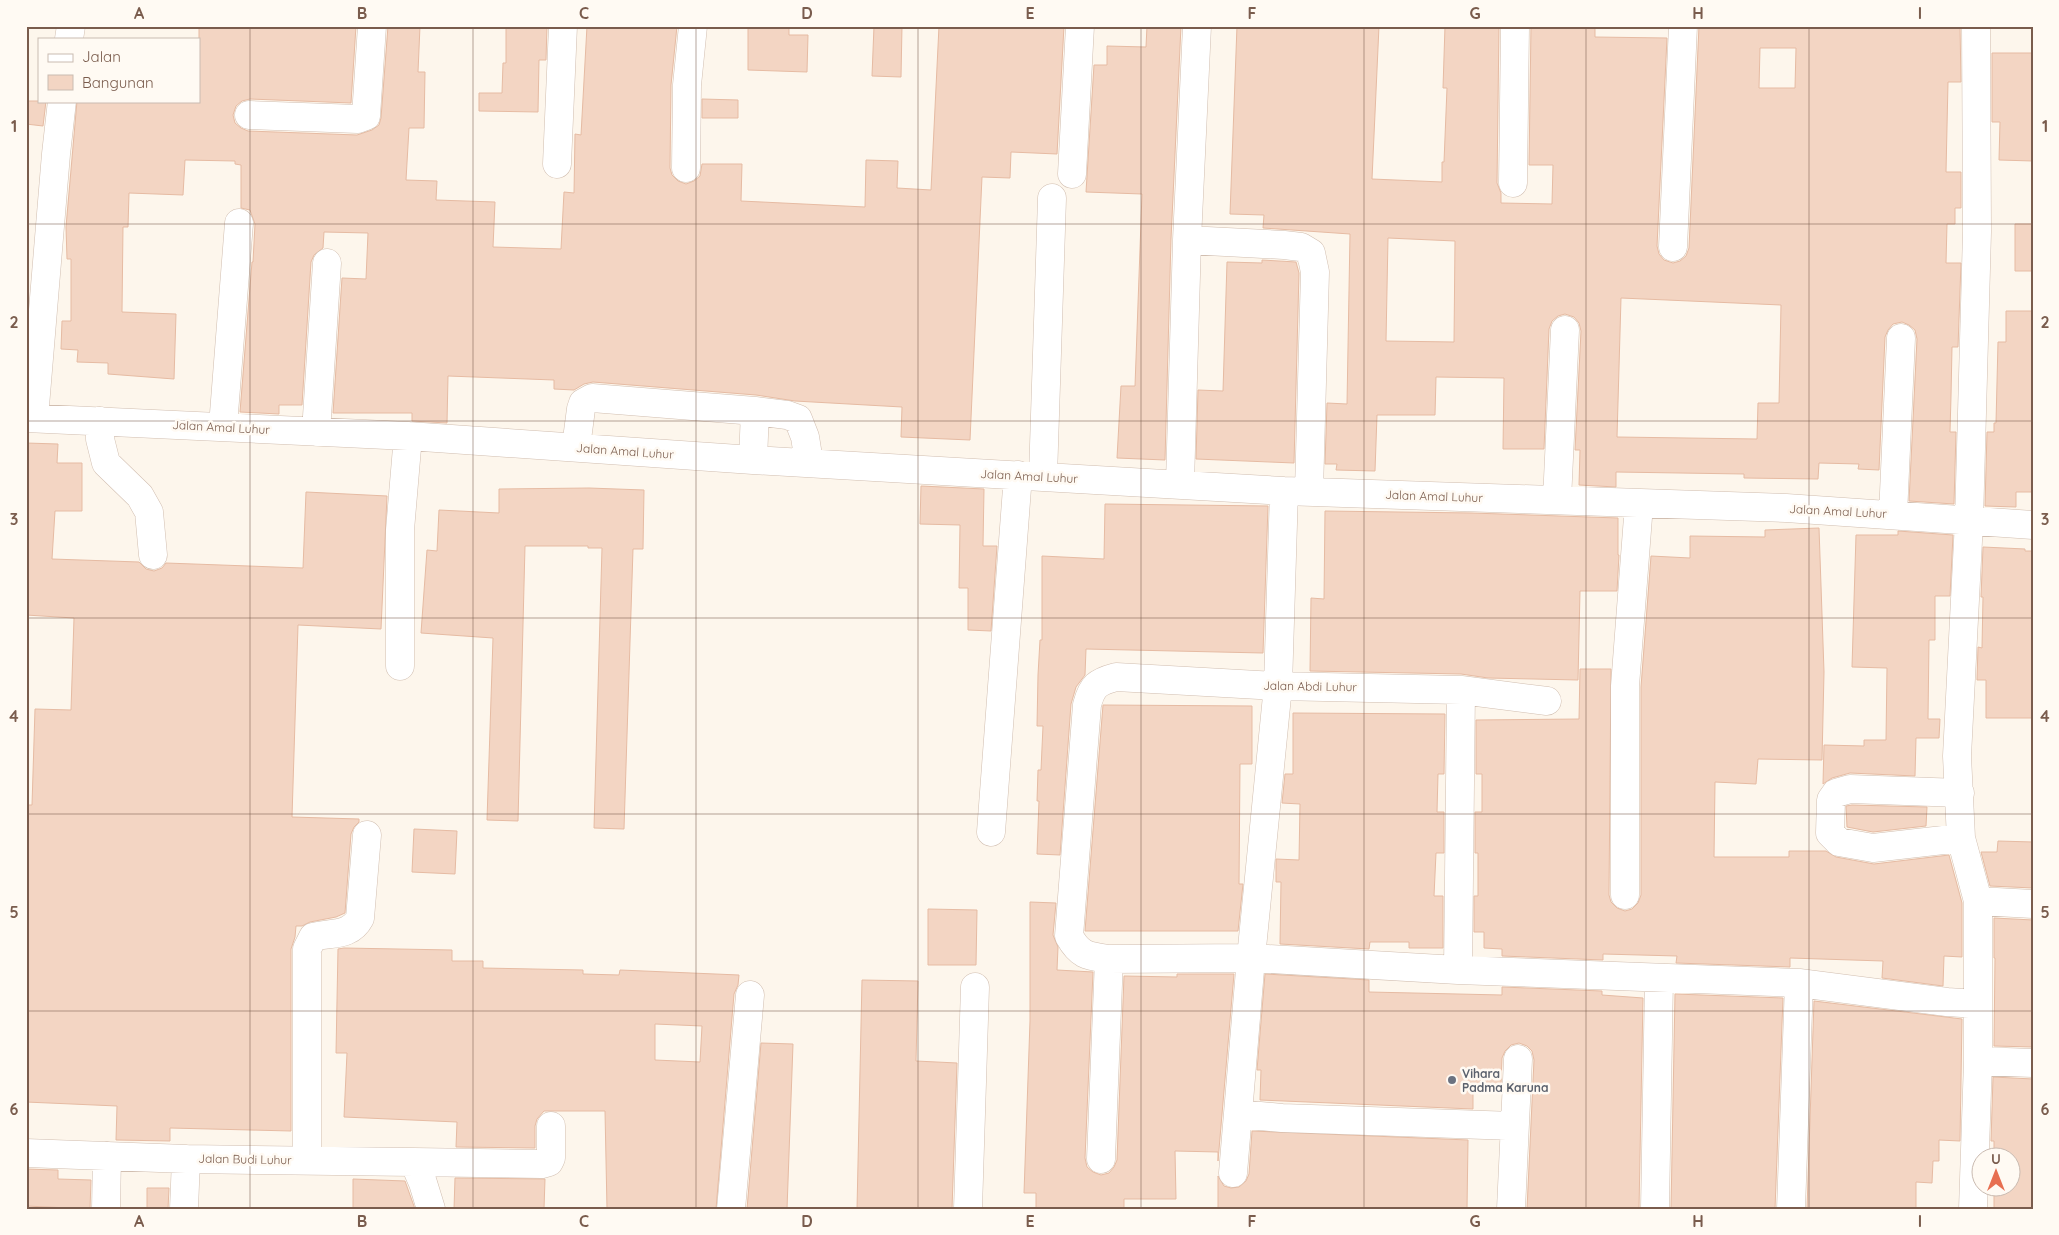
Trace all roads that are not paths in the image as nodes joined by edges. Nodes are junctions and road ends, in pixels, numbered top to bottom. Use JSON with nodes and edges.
{"nodes":[{"id":1,"x":372,"y":26,"type":"edge"},
{"id":2,"x":563,"y":26,"type":"edge"},
{"id":3,"x":693,"y":26,"type":"edge"},
{"id":4,"x":1080,"y":26,"type":"edge"},
{"id":5,"x":1198,"y":26,"type":"edge"},
{"id":6,"x":1515,"y":26,"type":"edge"},
{"id":7,"x":1683,"y":26,"type":"edge"},
{"id":8,"x":1976,"y":26,"type":"edge"},
{"id":9,"x":62,"y":102,"type":"edge"},
{"id":10,"x":249,"y":115,"type":"dead end"},
{"id":11,"x":557,"y":164,"type":"dead end"},
{"id":12,"x":686,"y":168,"type":"dead end"},
{"id":13,"x":1072,"y":174,"type":"dead end"},
{"id":14,"x":1513,"y":184,"type":"dead end"},
{"id":15,"x":1052,"y":198,"type":"dead end"},
{"id":16,"x":238,"y":223,"type":"dead end"},
{"id":17,"x":1187,"y":240,"type":"junction"},
{"id":18,"x":1673,"y":248,"type":"dead end"},
{"id":19,"x":327,"y":263,"type":"dead end"},
{"id":20,"x":1565,"y":330,"type":"dead end"},
{"id":21,"x":1901,"y":338,"type":"dead end"},
{"id":22,"x":755,"y":411,"type":"junction"},
{"id":23,"x":30,"y":418,"type":"edge"},
{"id":24,"x":100,"y":421,"type":"junction"},
{"id":25,"x":223,"y":426,"type":"junction"},
{"id":26,"x":316,"y":432,"type":"junction"},
{"id":27,"x":408,"y":436,"type":"junction"},
{"id":28,"x":576,"y":447,"type":"junction"},
{"id":29,"x":753,"y":460,"type":"junction"},
{"id":30,"x":809,"y":462,"type":"junction"},
{"id":31,"x":1031,"y":476,"type":"junction"},
{"id":32,"x":1180,"y":483,"type":"junction"},
{"id":33,"x":1297,"y":491,"type":"junction"},
{"id":34,"x":1557,"y":500,"type":"junction"},
{"id":35,"x":1639,"y":504,"type":"junction"},
{"id":36,"x":1893,"y":514,"type":"junction"},
{"id":37,"x":1969,"y":521,"type":"junction"},
{"id":38,"x":2033,"y":525,"type":"edge"},
{"id":39,"x":153,"y":555,"type":"dead end"},
{"id":40,"x":400,"y":666,"type":"dead end"},
{"id":41,"x":1278,"y":686,"type":"junction"},
{"id":42,"x":1462,"y":690,"type":"junction"},
{"id":43,"x":1547,"y":701,"type":"dead end"},
{"id":44,"x":1960,"y":794,"type":"junction"},
{"id":45,"x":992,"y":832,"type":"dead end"},
{"id":46,"x":367,"y":835,"type":"dead end"},
{"id":47,"x":1961,"y":838,"type":"junction"},
{"id":48,"x":1625,"y":895,"type":"dead end"},
{"id":49,"x":1978,"y":901,"type":"junction"},
{"id":50,"x":2033,"y":904,"type":"edge"},
{"id":51,"x":1251,"y":958,"type":"junction"},
{"id":52,"x":1109,"y":959,"type":"junction"},
{"id":53,"x":1458,"y":970,"type":"junction"},
{"id":54,"x":1659,"y":979,"type":"junction"},
{"id":55,"x":1799,"y":983,"type":"junction"},
{"id":56,"x":975,"y":987,"type":"dead end"},
{"id":57,"x":750,"y":995,"type":"dead end"},
{"id":58,"x":1978,"y":1004,"type":"junction"},
{"id":59,"x":1518,"y":1059,"type":"dead end"},
{"id":60,"x":1978,"y":1061,"type":"junction"},
{"id":61,"x":2033,"y":1064,"type":"edge"},
{"id":62,"x":1238,"y":1114,"type":"junction"},
{"id":63,"x":551,"y":1126,"type":"dead end"},
{"id":64,"x":1514,"y":1126,"type":"junction"},
{"id":65,"x":26,"y":1153,"type":"edge"},
{"id":66,"x":107,"y":1156,"type":"junction"},
{"id":67,"x":186,"y":1159,"type":"junction"},
{"id":68,"x":1102,"y":1159,"type":"dead end"},
{"id":69,"x":307,"y":1160,"type":"junction"},
{"id":70,"x":414,"y":1162,"type":"junction"},
{"id":71,"x":1233,"y":1173,"type":"dead end"},
{"id":72,"x":106,"y":1209,"type":"edge"},
{"id":73,"x":184,"y":1209,"type":"edge"},
{"id":74,"x":431,"y":1209,"type":"edge"},
{"id":75,"x":731,"y":1209,"type":"edge"},
{"id":76,"x":968,"y":1209,"type":"edge"},
{"id":77,"x":1510,"y":1209,"type":"edge"},
{"id":78,"x":1655,"y":1209,"type":"edge"},
{"id":79,"x":1791,"y":1209,"type":"edge"},
{"id":80,"x":1972,"y":1209,"type":"edge"}],
"edges":[{"from":1,"to":10,"type":"street"},
{"from":2,"to":11,"type":"street"},
{"from":3,"to":12,"type":"street"},
{"from":4,"to":13,"type":"street"},
{"from":5,"to":17,"type":"street"},
{"from":6,"to":14,"type":"street"},
{"from":7,"to":18,"type":"street"},
{"from":8,"to":37,"type":"street"},
{"from":9,"to":23,"type":"street"},
{"from":15,"to":31,"type":"street"},
{"from":16,"to":25,"type":"street"},
{"from":17,"to":32,"type":"street"},
{"from":17,"to":33,"type":"street"},
{"from":19,"to":26,"type":"street"},
{"from":20,"to":34,"type":"street"},
{"from":21,"to":36,"type":"street"},
{"from":22,"to":28,"type":"street"},
{"from":22,"to":29,"type":"street"},
{"from":22,"to":30,"type":"street"},
{"from":23,"to":24,"type":"street","name":"Jalan Amal Luhur"},
{"from":24,"to":25,"type":"street","name":"Jalan Amal Luhur"},
{"from":24,"to":39,"type":"street"},
{"from":25,"to":26,"type":"street","name":"Jalan Amal Luhur"},
{"from":26,"to":27,"type":"street","name":"Jalan Amal Luhur"},
{"from":27,"to":28,"type":"street","name":"Jalan Amal Luhur"},
{"from":27,"to":40,"type":"street"},
{"from":28,"to":29,"type":"street","name":"Jalan Amal Luhur"},
{"from":29,"to":30,"type":"street","name":"Jalan Amal Luhur"},
{"from":30,"to":31,"type":"street","name":"Jalan Amal Luhur"},
{"from":31,"to":32,"type":"street","name":"Jalan Amal Luhur"},
{"from":31,"to":45,"type":"street"},
{"from":32,"to":33,"type":"street","name":"Jalan Amal Luhur"},
{"from":33,"to":34,"type":"street","name":"Jalan Amal Luhur"},
{"from":33,"to":41,"type":"street"},
{"from":34,"to":35,"type":"street","name":"Jalan Amal Luhur"},
{"from":35,"to":36,"type":"street","name":"Jalan Amal Luhur"},
{"from":35,"to":48,"type":"street"},
{"from":36,"to":37,"type":"street","name":"Jalan Amal Luhur"},
{"from":37,"to":38,"type":"street","name":"Jalan Amal Luhur"},
{"from":37,"to":44,"type":"street"},
{"from":41,"to":42,"type":"street","name":"Jalan Abdi Luhur"},
{"from":41,"to":51,"type":"street"},
{"from":41,"to":52,"type":"street","name":"Jalan Abdi Luhur"},
{"from":42,"to":43,"type":"street","name":"Jalan Abdi Luhur"},
{"from":42,"to":53,"type":"street"},
{"from":44,"to":47,"type":"street"},
{"from":44,"to":47,"type":"street"},
{"from":46,"to":69,"type":"street"},
{"from":47,"to":49,"type":"street"},
{"from":49,"to":50,"type":"street"},
{"from":49,"to":58,"type":"street"},
{"from":51,"to":52,"type":"street"},
{"from":51,"to":53,"type":"street"},
{"from":51,"to":62,"type":"street"},
{"from":52,"to":68,"type":"street"},
{"from":53,"to":54,"type":"street"},
{"from":54,"to":55,"type":"street"},
{"from":54,"to":78,"type":"street"},
{"from":55,"to":58,"type":"street"},
{"from":55,"to":79,"type":"street"},
{"from":56,"to":76,"type":"street"},
{"from":57,"to":75,"type":"street"},
{"from":58,"to":60,"type":"street"},
{"from":59,"to":64,"type":"street"},
{"from":60,"to":61,"type":"street"},
{"from":60,"to":80,"type":"street"},
{"from":62,"to":64,"type":"street"},
{"from":62,"to":71,"type":"street"},
{"from":63,"to":70,"type":"street","name":"Jalan Budi Luhur"},
{"from":64,"to":77,"type":"street"},
{"from":65,"to":66,"type":"street","name":"Jalan Budi Luhur"},
{"from":66,"to":67,"type":"street","name":"Jalan Budi Luhur"},
{"from":66,"to":72,"type":"street"},
{"from":67,"to":69,"type":"street","name":"Jalan Budi Luhur"},
{"from":67,"to":73,"type":"street"},
{"from":69,"to":70,"type":"street","name":"Jalan Budi Luhur"},
{"from":70,"to":74,"type":"street"}]}
